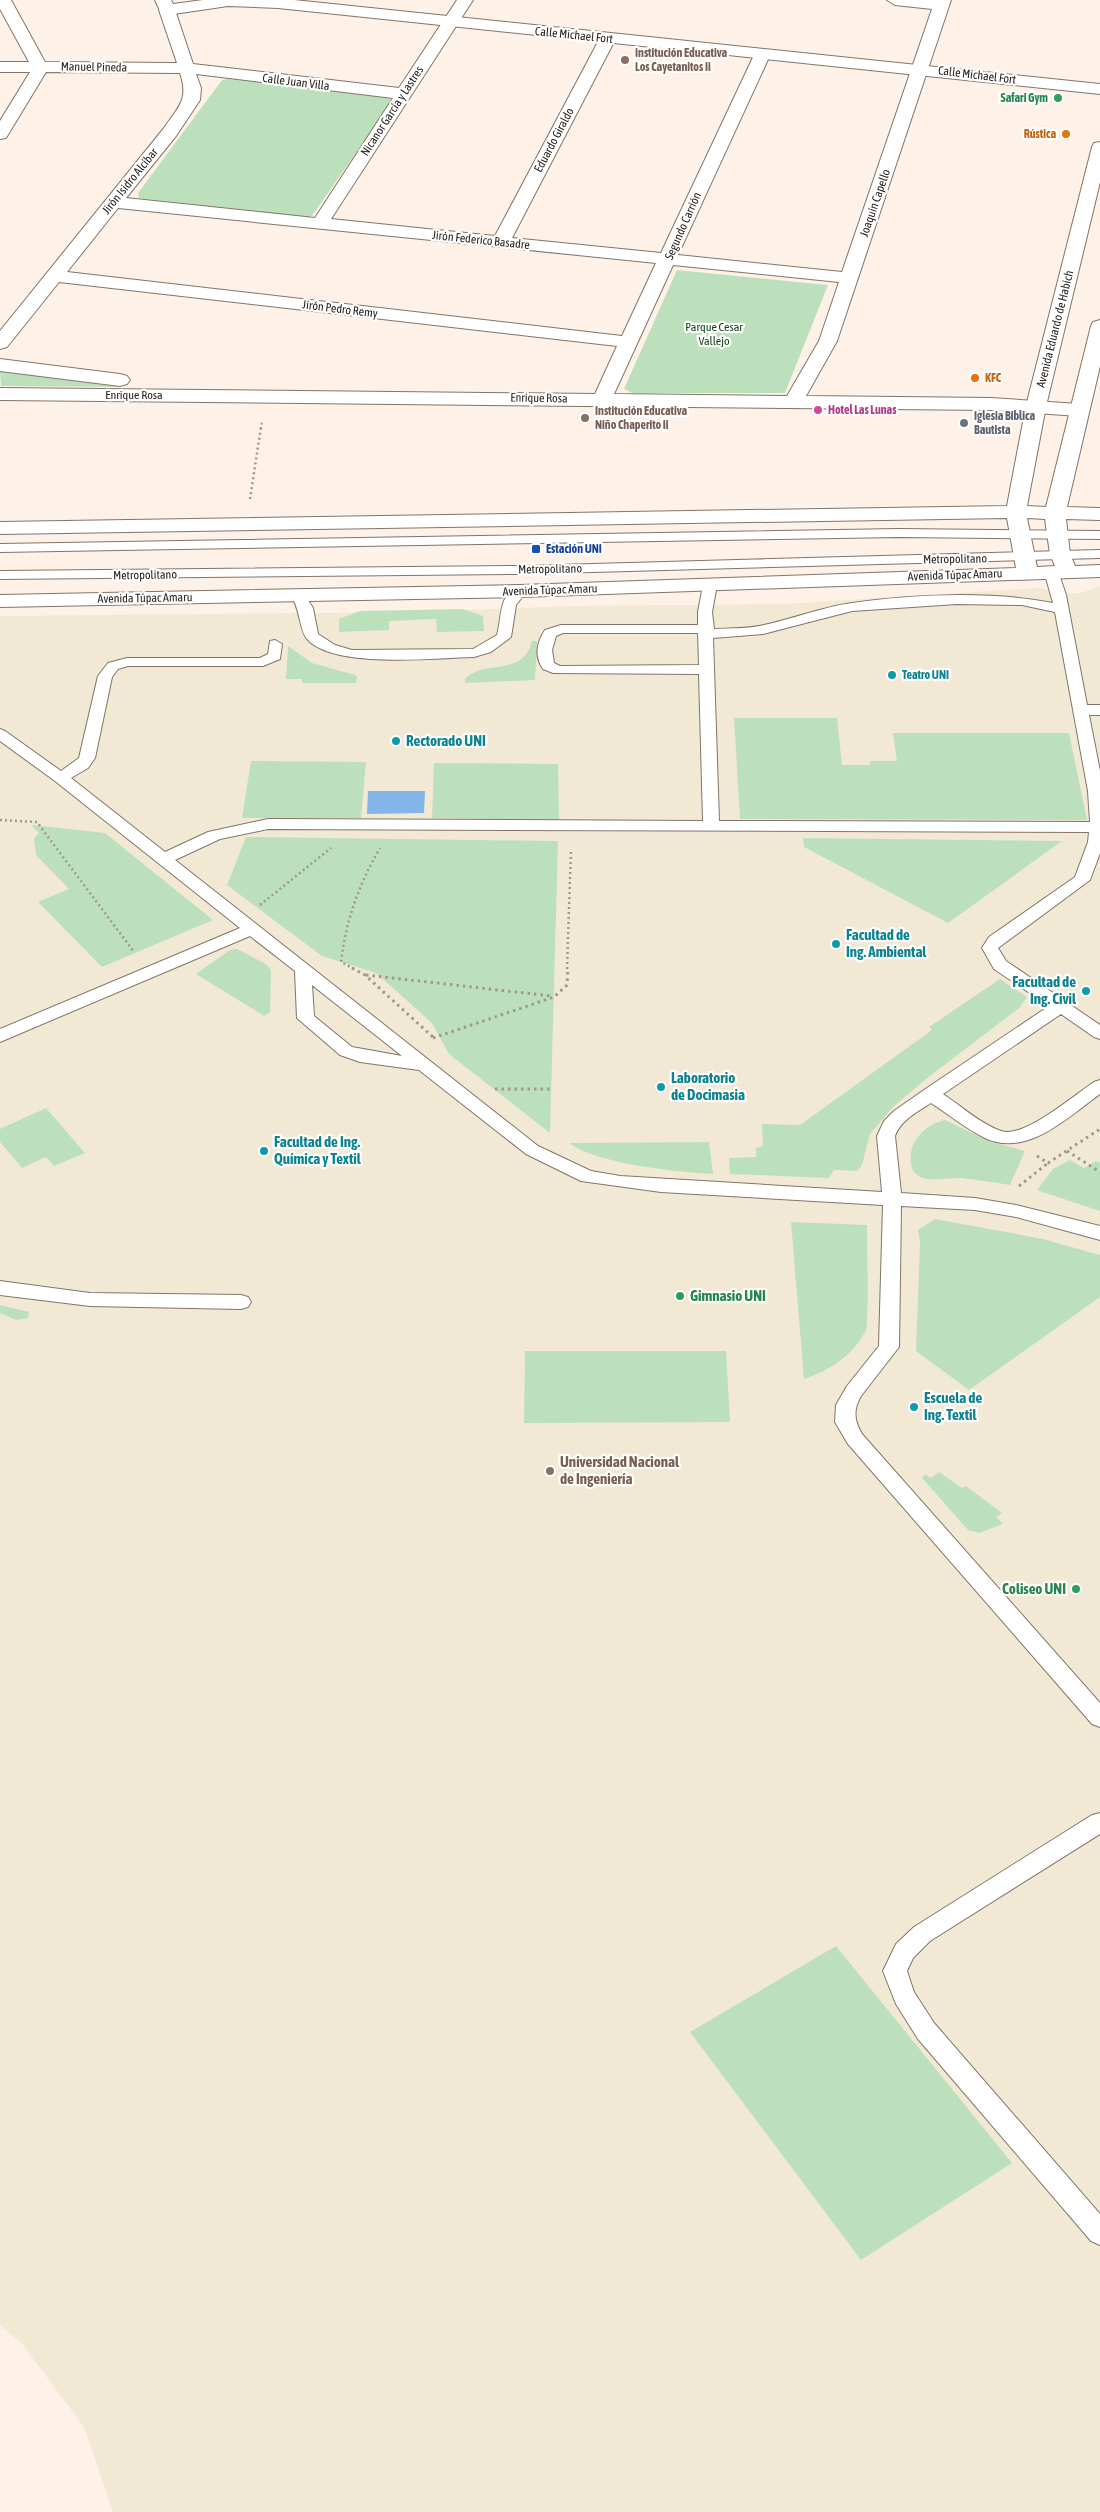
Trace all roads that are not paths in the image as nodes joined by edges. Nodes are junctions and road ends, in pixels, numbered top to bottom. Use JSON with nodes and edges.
{"nodes":[{"id":1,"x":3,"y":0,"type":"edge"},
{"id":2,"x":465,"y":0,"type":"edge"},
{"id":3,"x":895,"y":0,"type":"edge"},
{"id":4,"x":942,"y":2,"type":"edge"},
{"id":5,"x":165,"y":5,"type":"edge"},
{"id":6,"x":450,"y":21,"type":"junction"},
{"id":7,"x":608,"y":38,"type":"junction"},
{"id":8,"x":763,"y":53,"type":"junction"},
{"id":9,"x":39,"y":66,"type":"junction"},
{"id":10,"x":0,"y":67,"type":"edge"},
{"id":11,"x":187,"y":68,"type":"junction"},
{"id":12,"x":921,"y":69,"type":"junction"},
{"id":13,"x":1100,"y":89,"type":"edge"},
{"id":14,"x":404,"y":94,"type":"junction"},
{"id":15,"x":0,"y":134,"type":"edge"},
{"id":16,"x":1100,"y":147,"type":"edge"},
{"id":17,"x":112,"y":202,"type":"junction"},
{"id":18,"x":320,"y":223,"type":"junction"},
{"id":19,"x":501,"y":242,"type":"junction"},
{"id":20,"x":668,"y":260,"type":"junction"},
{"id":21,"x":52,"y":276,"type":"junction"},
{"id":22,"x":849,"y":278,"type":"junction"},
{"id":23,"x":1100,"y":326,"type":"edge"},
{"id":24,"x":628,"y":342,"type":"junction"},
{"id":25,"x":0,"y":343,"type":"edge"},
{"id":26,"x":0,"y":364,"type":"edge"},
{"id":27,"x":0,"y":394,"type":"edge"},
{"id":28,"x":155,"y":395,"type":"junction"},
{"id":29,"x":602,"y":399,"type":"junction"},
{"id":30,"x":794,"y":401,"type":"junction"},
{"id":31,"x":1036,"y":406,"type":"junction"},
{"id":32,"x":1078,"y":410,"type":"junction"},
{"id":33,"x":1016,"y":512,"type":"junction"},
{"id":34,"x":1055,"y":512,"type":"junction"},
{"id":35,"x":1100,"y":514,"type":"edge"},
{"id":36,"x":0,"y":528,"type":"edge"},
{"id":37,"x":1018,"y":533,"type":"junction"},
{"id":38,"x":1100,"y":535,"type":"edge"},
{"id":39,"x":0,"y":548,"type":"edge"},
{"id":40,"x":1100,"y":554,"type":"edge"},
{"id":41,"x":1059,"y":558,"type":"junction"},
{"id":42,"x":1025,"y":564,"type":"junction"},
{"id":43,"x":1100,"y":570,"type":"edge"},
{"id":44,"x":0,"y":575,"type":"edge"},
{"id":45,"x":710,"y":585,"type":"junction"},
{"id":46,"x":520,"y":591,"type":"junction"},
{"id":47,"x":299,"y":597,"type":"junction"},
{"id":48,"x":0,"y":601,"type":"edge"},
{"id":49,"x":1062,"y":609,"type":"junction"},
{"id":50,"x":707,"y":632,"type":"junction"},
{"id":51,"x":275,"y":644,"type":"dead end"},
{"id":52,"x":708,"y":669,"type":"junction"},
{"id":53,"x":1081,"y":710,"type":"junction"},
{"id":54,"x":1100,"y":710,"type":"edge"},
{"id":55,"x":0,"y":734,"type":"edge"},
{"id":56,"x":1094,"y":752,"type":"edge"},
{"id":57,"x":61,"y":778,"type":"junction"},
{"id":58,"x":1098,"y":791,"type":"edge"},
{"id":59,"x":711,"y":825,"type":"junction"},
{"id":60,"x":1099,"y":827,"type":"edge"},
{"id":61,"x":164,"y":859,"type":"junction"},
{"id":62,"x":245,"y":924,"type":"junction"},
{"id":63,"x":303,"y":969,"type":"junction"},
{"id":64,"x":1060,"y":1007,"type":"junction"},
{"id":65,"x":1100,"y":1032,"type":"edge"},
{"id":66,"x":0,"y":1036,"type":"edge"},
{"id":67,"x":426,"y":1065,"type":"junction"},
{"id":68,"x":1100,"y":1086,"type":"edge"},
{"id":69,"x":930,"y":1094,"type":"junction"},
{"id":70,"x":892,"y":1199,"type":"junction"},
{"id":71,"x":1100,"y":1232,"type":"edge"},
{"id":72,"x":0,"y":1288,"type":"edge"},
{"id":73,"x":240,"y":1302,"type":"dead end"},
{"id":74,"x":1100,"y":1718,"type":"edge"},
{"id":75,"x":1100,"y":1822,"type":"edge"},
{"id":76,"x":1100,"y":2233,"type":"edge"}],
"edges":[{"from":1,"to":9,"type":"street"},
{"from":2,"to":6,"type":"street","name":"Nicanor García y Lastres"},
{"from":3,"to":4,"type":"street"},
{"from":4,"to":12,"type":"street","name":"Joaquín Capello"},
{"from":5,"to":6,"type":"street","name":"Calle Michael Fort"},
{"from":5,"to":11,"type":"street","name":"Jirón Isidro Alcíbar"},
{"from":6,"to":7,"type":"street","name":"Calle Michael Fort"},
{"from":6,"to":14,"type":"street","name":"Nicanor García y Lastres"},
{"from":7,"to":8,"type":"street","name":"Calle Michael Fort"},
{"from":7,"to":19,"type":"street","name":"Eduardo Giraldo"},
{"from":8,"to":12,"type":"street","name":"Calle Michael Fort"},
{"from":8,"to":20,"type":"street","name":"Segundo Carrión"},
{"from":9,"to":10,"type":"street","name":"Manuel Pineda"},
{"from":9,"to":11,"type":"street","name":"Manuel Pineda"},
{"from":9,"to":15,"type":"street"},
{"from":11,"to":14,"type":"street","name":"Calle Juan Villa"},
{"from":11,"to":17,"type":"street","name":"Jirón Isidro Alcíbar"},
{"from":12,"to":13,"type":"street","name":"Calle Michael Fort"},
{"from":12,"to":22,"type":"street","name":"Joaquín Capello"},
{"from":14,"to":18,"type":"street","name":"Nicanor García y Lastres"},
{"from":16,"to":31,"type":"street","name":"Avenida Eduardo de Habich"},
{"from":17,"to":18,"type":"street","name":"Jirón Federico Basadre"},
{"from":17,"to":21,"type":"street","name":"Jirón Isidro Alcíbar"},
{"from":18,"to":19,"type":"street","name":"Jirón Federico Basadre"},
{"from":19,"to":20,"type":"street","name":"Jirón Federico Basadre"},
{"from":20,"to":22,"type":"street","name":"Jirón Federico Basadre"},
{"from":20,"to":24,"type":"street","name":"Segundo Carrión"},
{"from":21,"to":24,"type":"street","name":"Jirón Pedro Remy"},
{"from":21,"to":25,"type":"street","name":"Jirón Isidro Alcíbar"},
{"from":22,"to":30,"type":"street","name":"Joaquín Capello"},
{"from":23,"to":32,"type":"street"},
{"from":24,"to":29,"type":"street","name":"Segundo Carrión"},
{"from":26,"to":28,"type":"street"},
{"from":27,"to":28,"type":"street","name":"Enrique Rosa"},
{"from":28,"to":29,"type":"street","name":"Enrique Rosa"},
{"from":29,"to":30,"type":"street","name":"Enrique Rosa"},
{"from":30,"to":31,"type":"street","name":"Enrique Rosa"},
{"from":31,"to":32,"type":"street","name":"Enrique Rosa"},
{"from":31,"to":33,"type":"street","name":"Avenida Eduardo de Habich"},
{"from":32,"to":34,"type":"street"},
{"from":33,"to":34,"type":"street"},
{"from":33,"to":36,"type":"street"},
{"from":33,"to":37,"type":"street","name":"Avenida Eduardo de Habich"},
{"from":34,"to":35,"type":"street"},
{"from":34,"to":41,"type":"street"},
{"from":37,"to":39,"type":"lane","name":"Metropolitano"},
{"from":37,"to":41,"type":"lane","name":"Metropolitano"},
{"from":37,"to":42,"type":"street","name":"Avenida Eduardo de Habich"},
{"from":38,"to":41,"type":"lane","name":"Metropolitano"},
{"from":40,"to":41,"type":"lane","name":"Metropolitano"},
{"from":41,"to":42,"type":"street","name":"Avenida Túpac Amaru"},
{"from":41,"to":43,"type":"street","name":"Avenida Túpac Amaru"},
{"from":41,"to":49,"type":"lane"},
{"from":42,"to":44,"type":"lane","name":"Metropolitano"},
{"from":42,"to":45,"type":"street","name":"Avenida Túpac Amaru"},
{"from":45,"to":46,"type":"street","name":"Avenida Túpac Amaru"},
{"from":45,"to":50,"type":"lane"},
{"from":46,"to":47,"type":"street","name":"Avenida Túpac Amaru"},
{"from":46,"to":47,"type":"lane"},
{"from":47,"to":48,"type":"street","name":"Avenida Túpac Amaru"},
{"from":49,"to":50,"type":"lane"},
{"from":49,"to":53,"type":"lane"},
{"from":50,"to":52,"type":"lane"},
{"from":50,"to":52,"type":"lane"},
{"from":51,"to":57,"type":"lane"},
{"from":52,"to":59,"type":"lane"},
{"from":53,"to":54,"type":"lane"},
{"from":53,"to":56,"type":"lane"},
{"from":55,"to":57,"type":"lane"},
{"from":56,"to":58,"type":"lane"},
{"from":57,"to":61,"type":"lane"},
{"from":58,"to":60,"type":"lane"},
{"from":59,"to":60,"type":"lane"},
{"from":59,"to":61,"type":"lane"},
{"from":60,"to":64,"type":"lane"},
{"from":61,"to":62,"type":"lane"},
{"from":62,"to":63,"type":"lane"},
{"from":62,"to":66,"type":"lane"},
{"from":63,"to":67,"type":"lane"},
{"from":63,"to":67,"type":"lane"},
{"from":64,"to":65,"type":"lane"},
{"from":64,"to":69,"type":"lane"},
{"from":67,"to":70,"type":"lane"},
{"from":68,"to":69,"type":"lane"},
{"from":69,"to":70,"type":"lane"},
{"from":70,"to":71,"type":"lane"},
{"from":70,"to":74,"type":"lane"},
{"from":72,"to":73,"type":"lane"},
{"from":75,"to":76,"type":"lane"}]}
